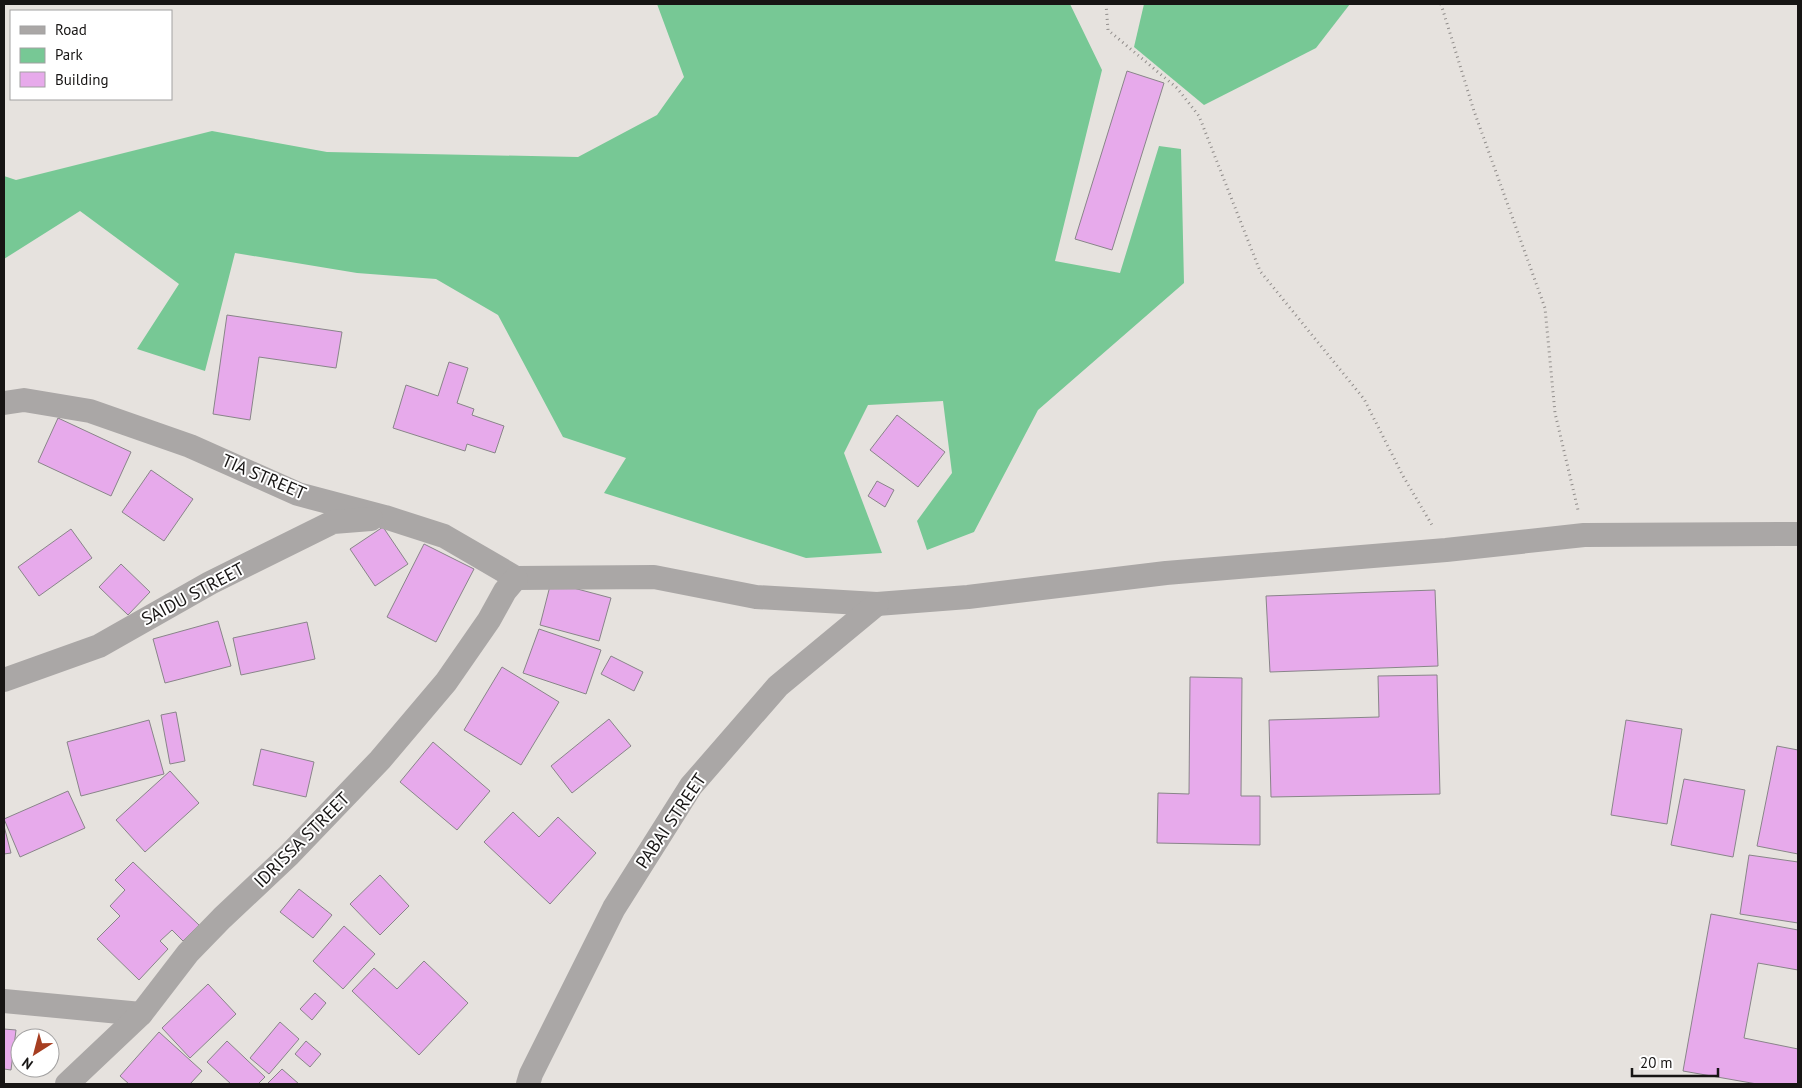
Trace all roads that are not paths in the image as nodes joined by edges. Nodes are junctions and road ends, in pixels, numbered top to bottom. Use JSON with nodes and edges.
{"nodes":[{"id":1,"x":4,"y":403,"type":"edge"},
{"id":2,"x":385,"y":517,"type":"junction"},
{"id":3,"x":1798,"y":534,"type":"edge"},
{"id":4,"x":516,"y":578,"type":"junction"},
{"id":5,"x":876,"y":604,"type":"junction"},
{"id":6,"x":4,"y":680,"type":"edge"},
{"id":7,"x":4,"y":1001,"type":"edge"},
{"id":8,"x":141,"y":1014,"type":"junction"},
{"id":9,"x":67,"y":1084,"type":"edge"},
{"id":10,"x":528,"y":1084,"type":"edge"}],
"edges":[{"from":1,"to":2,"type":"street","name":"TIA STREET"},
{"from":2,"to":4,"type":"street","name":"TIA STREET"},
{"from":2,"to":6,"type":"street","name":"SAIDU STREET"},
{"from":3,"to":5,"type":"street"},
{"from":4,"to":5,"type":"street"},
{"from":4,"to":8,"type":"street","name":"IDRISSA STREET"},
{"from":5,"to":10,"type":"street","name":"PABAI STREET"},
{"from":7,"to":8,"type":"street"},
{"from":8,"to":9,"type":"street","name":"IDRISSA STREET"}]}
